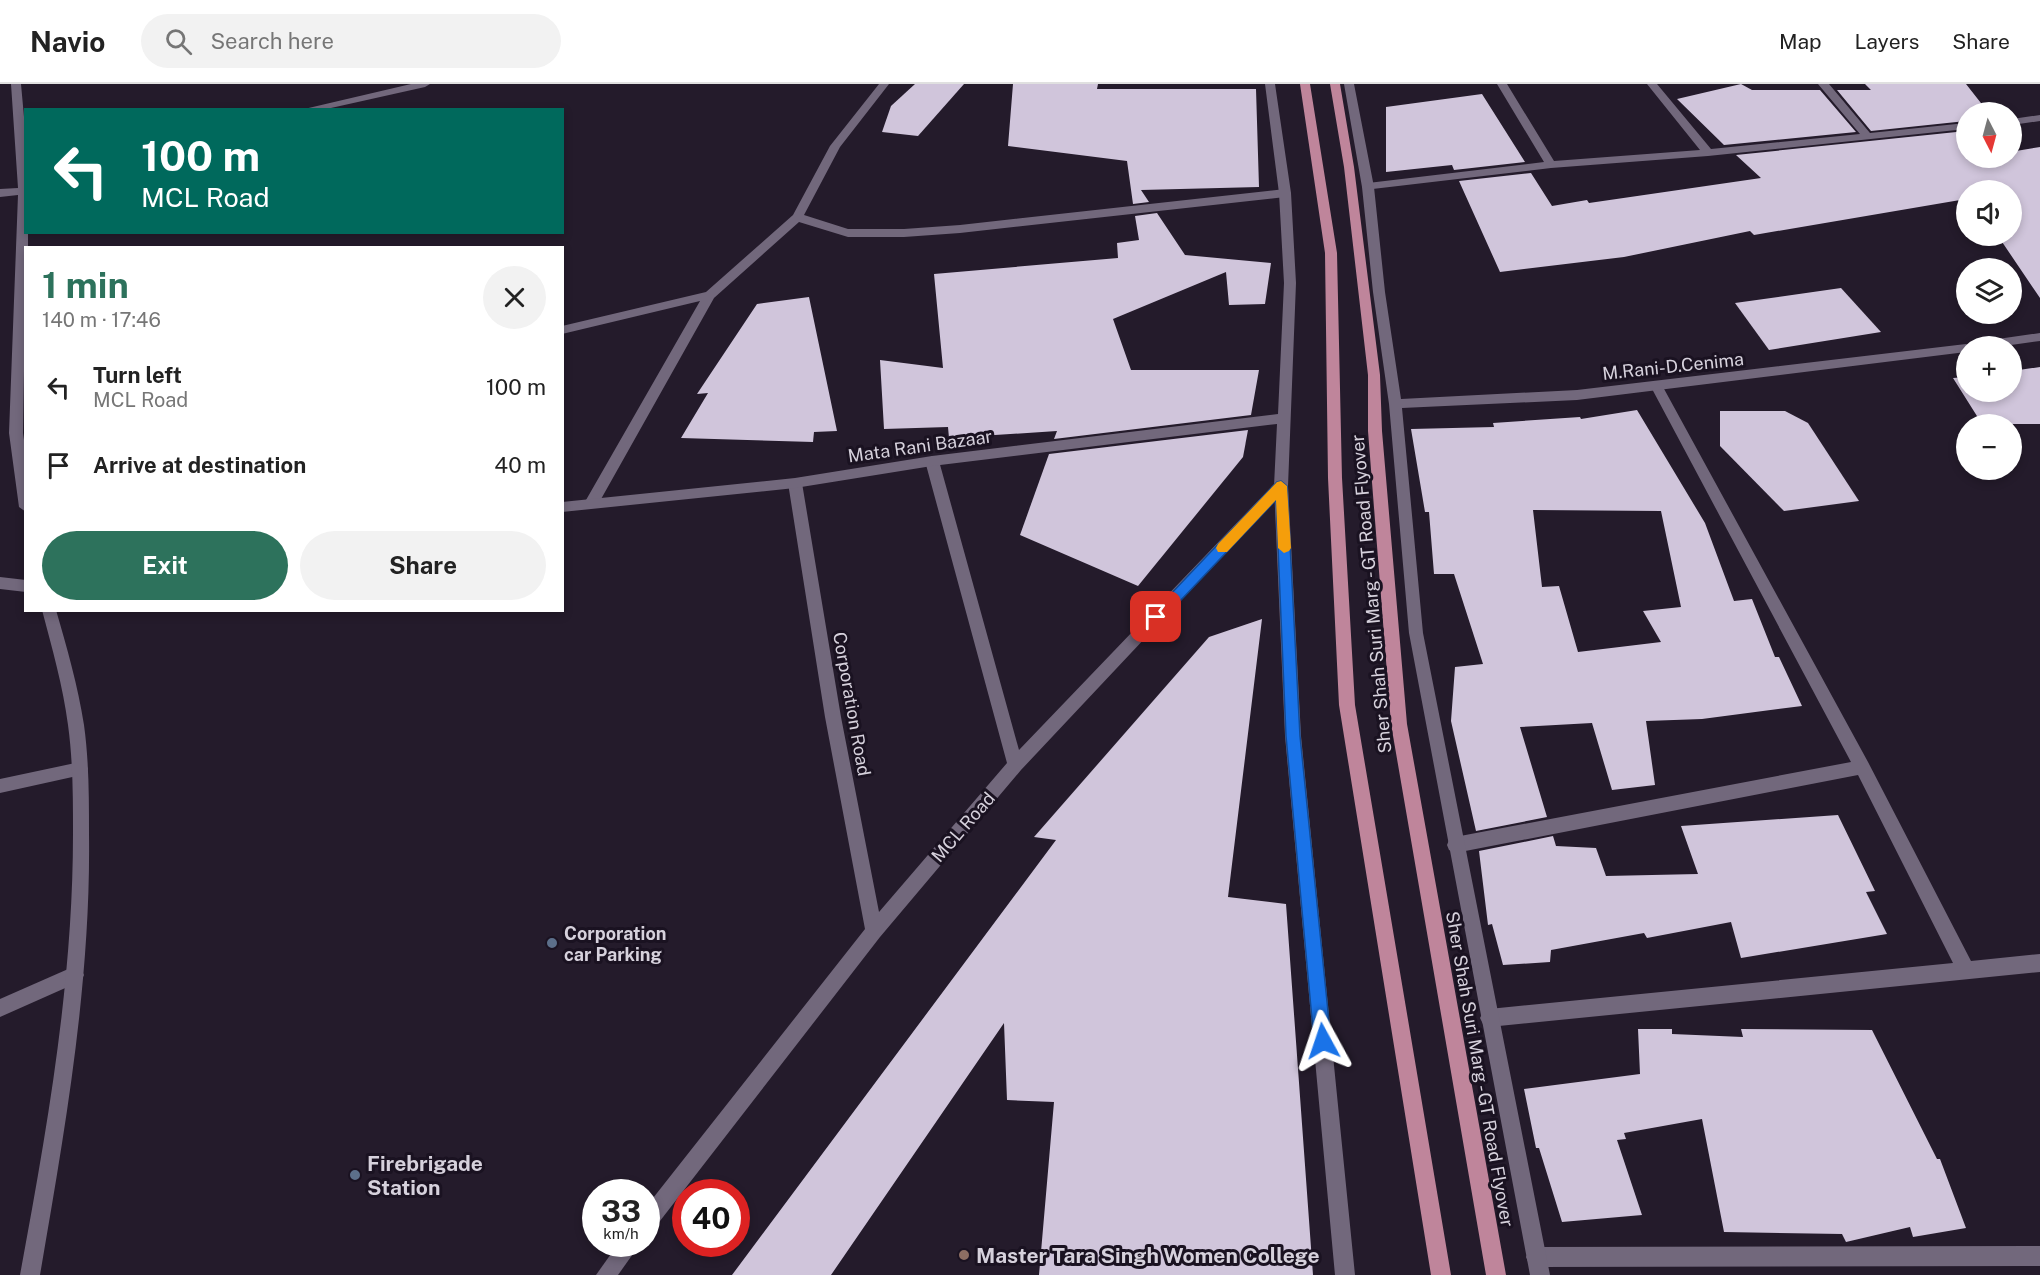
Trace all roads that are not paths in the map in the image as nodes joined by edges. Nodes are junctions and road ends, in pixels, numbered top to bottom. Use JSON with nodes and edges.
{"nodes":[{"id":1,"x":16,"y":84,"type":"edge"},
{"id":2,"x":425,"y":84,"type":"edge"},
{"id":3,"x":884,"y":84,"type":"edge"},
{"id":4,"x":1270,"y":84,"type":"edge"},
{"id":5,"x":1305,"y":84,"type":"edge"},
{"id":6,"x":1335,"y":84,"type":"edge"},
{"id":7,"x":1349,"y":84,"type":"edge"},
{"id":8,"x":1502,"y":84,"type":"edge"},
{"id":9,"x":1652,"y":84,"type":"edge"},
{"id":10,"x":1823,"y":84,"type":"edge"},
{"id":11,"x":314,"y":108,"type":"edge"},
{"id":12,"x":2040,"y":118,"type":"edge"},
{"id":13,"x":2022,"y":121,"type":"edge"},
{"id":14,"x":1956,"y":127,"type":"edge"},
{"id":15,"x":1868,"y":137,"type":"junction"},
{"id":16,"x":1708,"y":153,"type":"junction"},
{"id":17,"x":1551,"y":165,"type":"junction"},
{"id":18,"x":24,"y":179,"type":"edge"},
{"id":19,"x":1368,"y":187,"type":"junction"},
{"id":20,"x":24,"y":191,"type":"edge"},
{"id":21,"x":0,"y":193,"type":"edge"},
{"id":22,"x":1285,"y":193,"type":"junction"},
{"id":23,"x":797,"y":217,"type":"junction"},
{"id":24,"x":24,"y":251,"type":"edge"},
{"id":25,"x":710,"y":295,"type":"junction"},
{"id":26,"x":564,"y":330,"type":"edge"},
{"id":27,"x":2040,"y":337,"type":"edge"},
{"id":28,"x":2022,"y":340,"type":"edge"},
{"id":29,"x":1956,"y":350,"type":"edge"},
{"id":30,"x":1657,"y":387,"type":"junction"},
{"id":31,"x":1395,"y":404,"type":"junction"},
{"id":32,"x":1283,"y":418,"type":"junction"},
{"id":33,"x":21,"y":432,"type":"edge"},
{"id":34,"x":932,"y":461,"type":"junction"},
{"id":35,"x":24,"y":477,"type":"edge"},
{"id":36,"x":795,"y":483,"type":"junction"},
{"id":37,"x":1281,"y":486,"type":"junction"},
{"id":38,"x":591,"y":504,"type":"junction"},
{"id":39,"x":564,"y":507,"type":"edge"},
{"id":40,"x":0,"y":584,"type":"edge"},
{"id":41,"x":24,"y":586,"type":"edge"},
{"id":42,"x":50,"y":612,"type":"edge"},
{"id":43,"x":1015,"y":765,"type":"junction"},
{"id":44,"x":1862,"y":766,"type":"junction"},
{"id":45,"x":80,"y":769,"type":"junction"},
{"id":46,"x":0,"y":786,"type":"edge"},
{"id":47,"x":1455,"y":845,"type":"junction"},
{"id":48,"x":874,"y":931,"type":"junction"},
{"id":49,"x":2040,"y":963,"type":"edge"},
{"id":50,"x":1966,"y":970,"type":"junction"},
{"id":51,"x":75,"y":975,"type":"junction"},
{"id":52,"x":0,"y":1008,"type":"edge"},
{"id":53,"x":1489,"y":1018,"type":"junction"},
{"id":54,"x":660,"y":1204,"type":"edge"},
{"id":55,"x":2040,"y":1256,"type":"edge"},
{"id":56,"x":620,"y":1257,"type":"edge"},
{"id":57,"x":1538,"y":1266,"type":"edge"},
{"id":58,"x":30,"y":1275,"type":"edge"},
{"id":59,"x":606,"y":1275,"type":"edge"},
{"id":60,"x":1345,"y":1275,"type":"edge"},
{"id":61,"x":1441,"y":1275,"type":"edge"},
{"id":62,"x":1496,"y":1275,"type":"edge"}],
"edges":[{"from":1,"to":18,"type":"street"},
{"from":2,"to":11,"type":"street"},
{"from":3,"to":23,"type":"street"},
{"from":4,"to":22,"type":"street"},
{"from":5,"to":61,"type":"main road","name":"Sher Shah Suri Marg - GT Road Flyover"},
{"from":6,"to":62,"type":"main road","name":"Sher Shah Suri Marg - GT Road Flyover"},
{"from":7,"to":19,"type":"street"},
{"from":8,"to":17,"type":"street"},
{"from":9,"to":16,"type":"street"},
{"from":10,"to":15,"type":"street"},
{"from":12,"to":13,"type":"street"},
{"from":14,"to":15,"type":"street"},
{"from":15,"to":16,"type":"street"},
{"from":16,"to":17,"type":"street"},
{"from":17,"to":19,"type":"street"},
{"from":19,"to":31,"type":"street"},
{"from":20,"to":21,"type":"street"},
{"from":22,"to":23,"type":"street"},
{"from":22,"to":32,"type":"street"},
{"from":23,"to":25,"type":"street"},
{"from":24,"to":33,"type":"street"},
{"from":25,"to":26,"type":"street"},
{"from":25,"to":38,"type":"street"},
{"from":27,"to":28,"type":"street"},
{"from":29,"to":30,"type":"street","name":"M.Rani-D.Cenima"},
{"from":30,"to":31,"type":"street","name":"M.Rani-D.Cenima"},
{"from":30,"to":44,"type":"street"},
{"from":31,"to":47,"type":"street"},
{"from":32,"to":34,"type":"street","name":"Mata Rani Bazaar"},
{"from":32,"to":37,"type":"street"},
{"from":33,"to":35,"type":"street"},
{"from":34,"to":36,"type":"street","name":"Mata Rani Bazaar"},
{"from":34,"to":43,"type":"street"},
{"from":36,"to":38,"type":"street","name":"Mata Rani Bazaar"},
{"from":36,"to":48,"type":"street","name":"Corporation Road"},
{"from":37,"to":43,"type":"street","name":"MCL Road"},
{"from":37,"to":60,"type":"street"},
{"from":38,"to":39,"type":"street","name":"Mata Rani Bazaar"},
{"from":40,"to":41,"type":"street"},
{"from":42,"to":45,"type":"street"},
{"from":43,"to":48,"type":"street","name":"MCL Road"},
{"from":44,"to":47,"type":"street"},
{"from":44,"to":50,"type":"street"},
{"from":45,"to":46,"type":"street"},
{"from":45,"to":51,"type":"street"},
{"from":47,"to":53,"type":"street"},
{"from":48,"to":54,"type":"street","name":"MCL Road"},
{"from":49,"to":50,"type":"street"},
{"from":50,"to":53,"type":"street"},
{"from":51,"to":52,"type":"street"},
{"from":51,"to":58,"type":"street"},
{"from":53,"to":57,"type":"street"},
{"from":55,"to":57,"type":"street"},
{"from":56,"to":59,"type":"street"}]}
